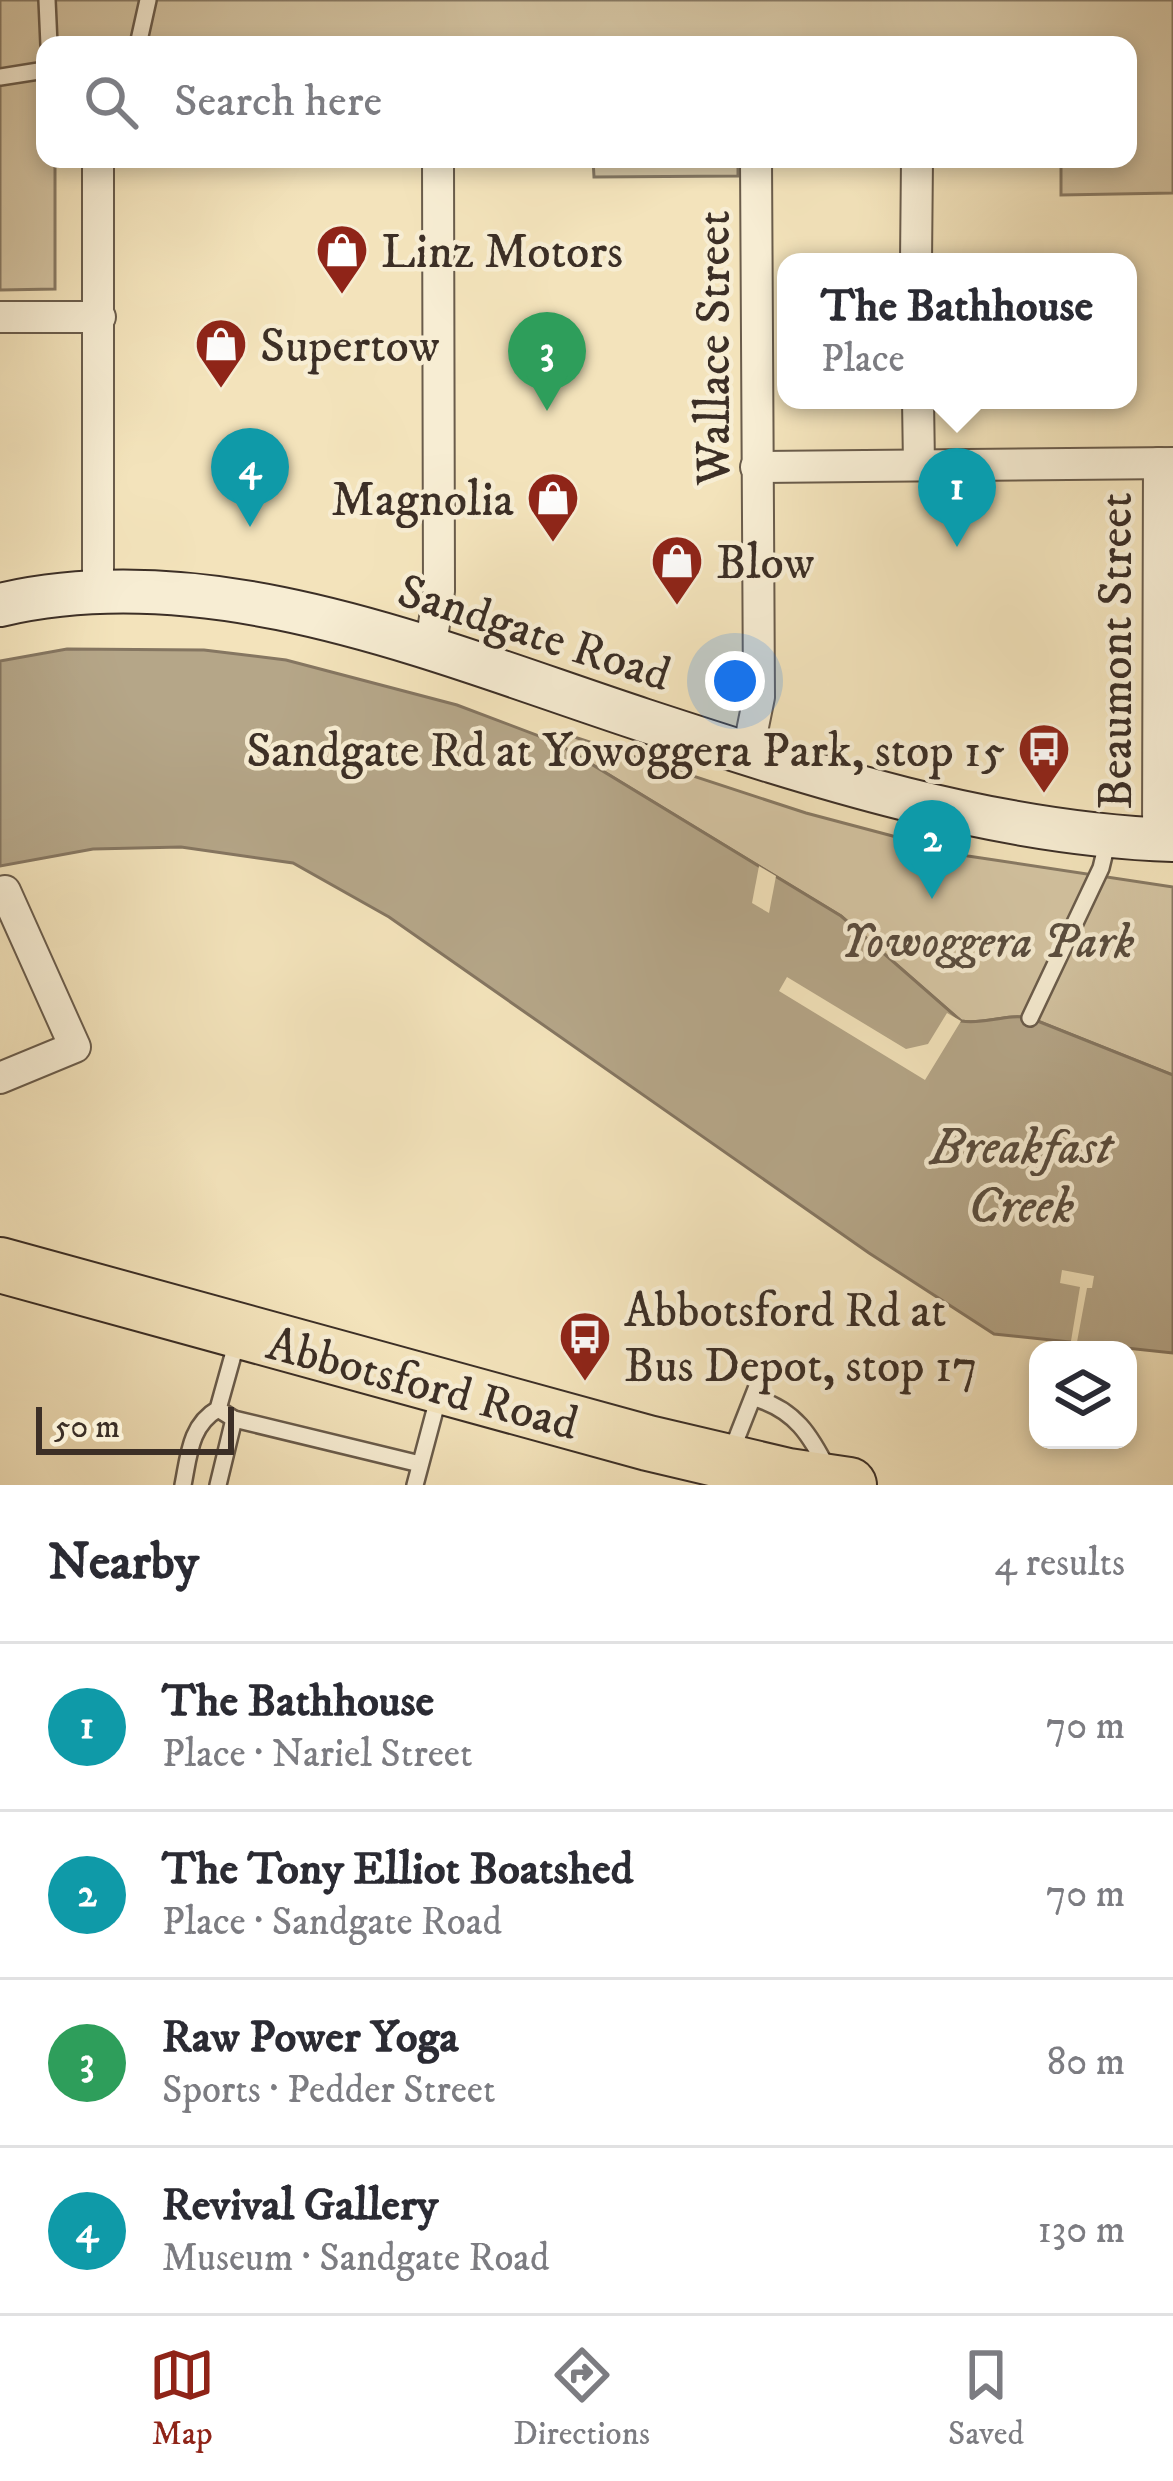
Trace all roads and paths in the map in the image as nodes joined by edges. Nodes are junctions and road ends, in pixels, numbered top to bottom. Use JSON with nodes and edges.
{"nodes":[{"id":1,"x":47,"y":0,"type":"edge"},
{"id":2,"x":148,"y":0,"type":"edge"},
{"id":3,"x":49,"y":36,"type":"edge"},
{"id":4,"x":140,"y":36,"type":"edge"},
{"id":5,"x":36,"y":71,"type":"edge"},
{"id":6,"x":0,"y":77,"type":"edge"},
{"id":7,"x":98,"y":168,"type":"edge"},
{"id":8,"x":438,"y":168,"type":"edge"},
{"id":9,"x":756,"y":168,"type":"edge"},
{"id":10,"x":917,"y":168,"type":"edge"},
{"id":11,"x":916,"y":253,"type":"edge"},
{"id":12,"x":0,"y":317,"type":"edge"},
{"id":13,"x":100,"y":317,"type":"junction"},
{"id":14,"x":918,"y":409,"type":"edge"},
{"id":15,"x":1166,"y":463,"type":"edge"},
{"id":16,"x":919,"y":465,"type":"junction"},
{"id":17,"x":756,"y":467,"type":"junction"},
{"id":18,"x":98,"y":592,"type":"junction"},
{"id":19,"x":0,"y":605,"type":"edge"},
{"id":20,"x":430,"y":651,"type":"junction"},
{"id":21,"x":748,"y":752,"type":"junction"},
{"id":22,"x":1108,"y":836,"type":"junction"},
{"id":23,"x":1166,"y":839,"type":"edge"},
{"id":24,"x":5,"y":891,"type":"dead end"},
{"id":25,"x":1030,"y":1018,"type":"dead end"},
{"id":26,"x":0,"y":1078,"type":"edge"},
{"id":27,"x":0,"y":1264,"type":"edge"},
{"id":28,"x":240,"y":1332,"type":"junction"},
{"id":29,"x":441,"y":1387,"type":"junction"},
{"id":30,"x":218,"y":1409,"type":"junction"},
{"id":31,"x":235,"y":1419,"type":"junction"},
{"id":32,"x":420,"y":1464,"type":"junction"},
{"id":33,"x":721,"y":1474,"type":"edge"},
{"id":34,"x":218,"y":1484,"type":"edge"},
{"id":35,"x":842,"y":1484,"type":"edge"},
{"id":36,"x":183,"y":1485,"type":"edge"},
{"id":37,"x":240,"y":1485,"type":"edge"},
{"id":38,"x":415,"y":1485,"type":"edge"}],
"edges":[{"from":1,"to":3,"type":"lane"},
{"from":2,"to":4,"type":"lane"},
{"from":5,"to":6,"type":"lane"},
{"from":7,"to":13,"type":"street"},
{"from":8,"to":20,"type":"street"},
{"from":9,"to":17,"type":"street","name":"Wallace Street"},
{"from":10,"to":11,"type":"street"},
{"from":12,"to":13,"type":"street"},
{"from":13,"to":18,"type":"street"},
{"from":14,"to":16,"type":"street"},
{"from":15,"to":16,"type":"street"},
{"from":15,"to":23,"type":"street","name":"Beaumont Street"},
{"from":16,"to":17,"type":"street"},
{"from":17,"to":21,"type":"street","name":"Wallace Street"},
{"from":18,"to":19,"type":"main road","name":"Sandgate Road"},
{"from":18,"to":20,"type":"main road","name":"Sandgate Road"},
{"from":20,"to":21,"type":"main road","name":"Sandgate Road"},
{"from":21,"to":22,"type":"main road","name":"Sandgate Road"},
{"from":22,"to":23,"type":"main road","name":"Sandgate Road"},
{"from":22,"to":25,"type":"lane"},
{"from":24,"to":26,"type":"street"},
{"from":27,"to":28,"type":"highway","name":"Abbotsford Road"},
{"from":28,"to":29,"type":"highway","name":"Abbotsford Road"},
{"from":28,"to":30,"type":"lane"},
{"from":29,"to":32,"type":"lane"},
{"from":29,"to":33,"type":"highway","name":"Abbotsford Road"},
{"from":30,"to":31,"type":"lane"},
{"from":30,"to":36,"type":"lane"},
{"from":31,"to":32,"type":"lane"},
{"from":31,"to":34,"type":"lane"},
{"from":32,"to":38,"type":"lane"},
{"from":33,"to":35,"type":"highway","name":"Abbotsford Road"},
{"from":33,"to":35,"type":"lane"},
{"from":34,"to":37,"type":"lane"}]}
